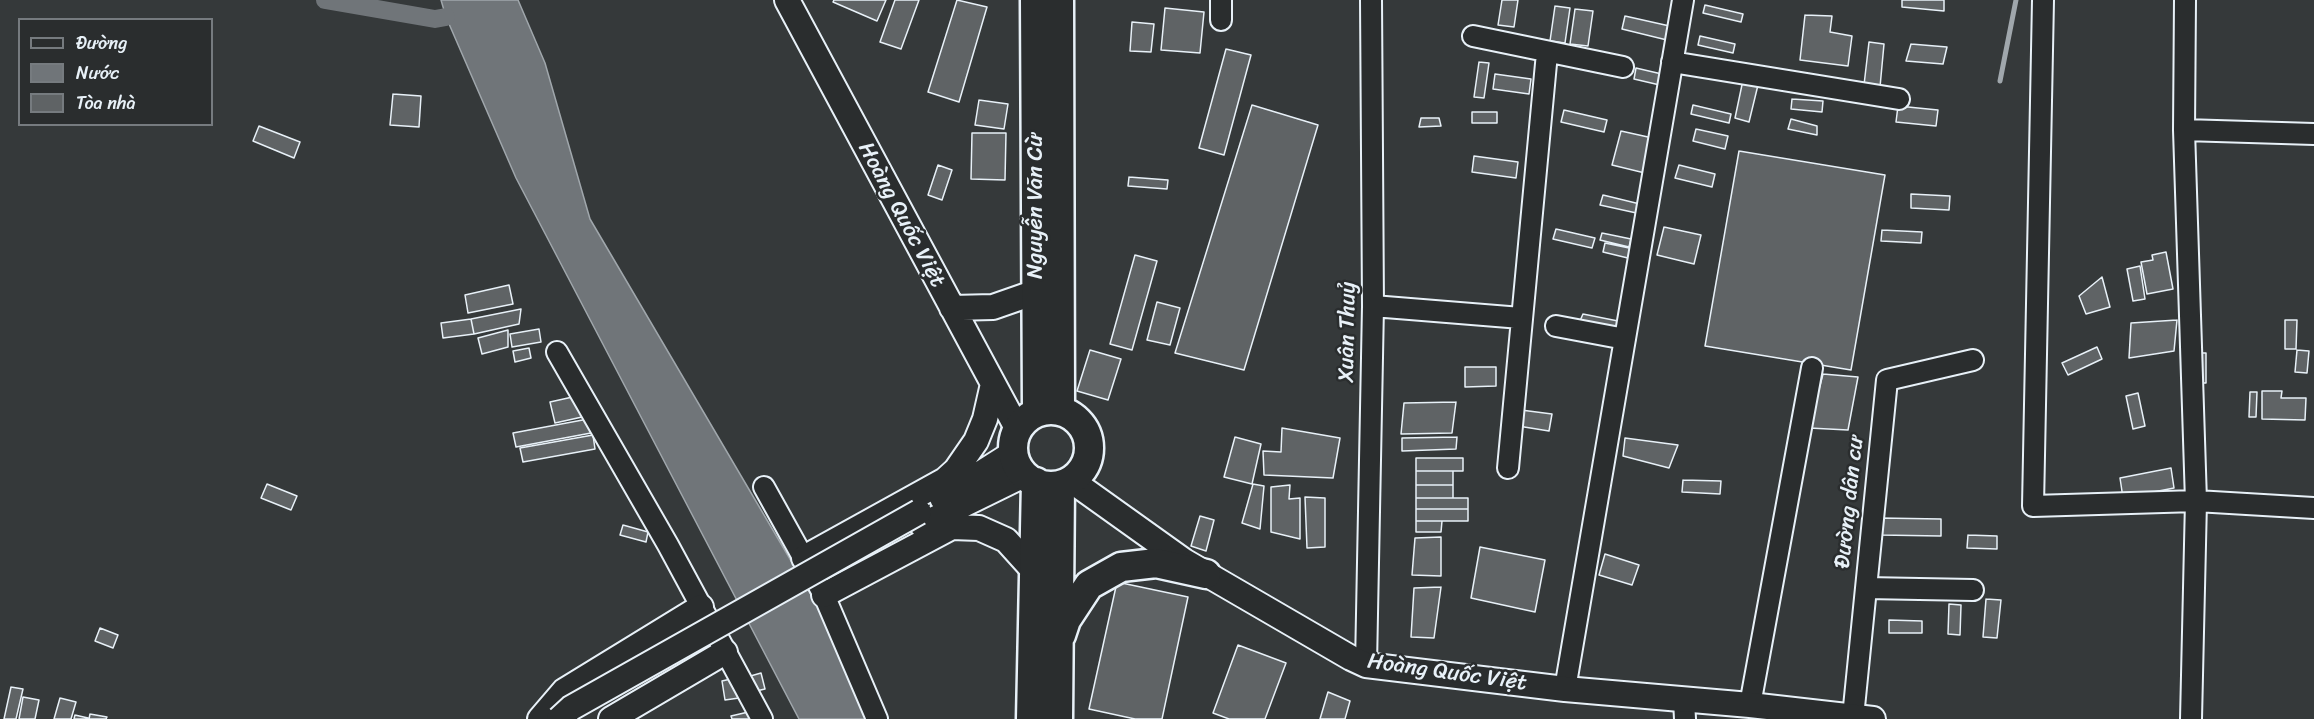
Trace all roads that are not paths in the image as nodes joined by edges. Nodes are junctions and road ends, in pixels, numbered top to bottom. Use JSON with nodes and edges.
{"nodes":[{"id":1,"x":787,"y":0,"type":"edge"},
{"id":2,"x":1035,"y":0,"type":"edge"},
{"id":3,"x":1059,"y":0,"type":"edge"},
{"id":4,"x":1371,"y":0,"type":"edge"},
{"id":5,"x":1683,"y":0,"type":"edge"},
{"id":6,"x":2043,"y":0,"type":"edge"},
{"id":7,"x":2185,"y":0,"type":"edge"},
{"id":8,"x":1473,"y":36,"type":"dead end"},
{"id":9,"x":1547,"y":53,"type":"junction"},
{"id":10,"x":1672,"y":62,"type":"junction"},
{"id":11,"x":1623,"y":67,"type":"dead end"},
{"id":12,"x":1899,"y":99,"type":"dead end"},
{"id":13,"x":2184,"y":130,"type":"junction"},
{"id":14,"x":2314,"y":134,"type":"edge"},
{"id":15,"x":1036,"y":292,"type":"junction"},
{"id":16,"x":1373,"y":306,"type":"junction"},
{"id":17,"x":952,"y":308,"type":"junction"},
{"id":18,"x":1521,"y":318,"type":"junction"},
{"id":19,"x":1556,"y":326,"type":"dead end"},
{"id":20,"x":1624,"y":339,"type":"junction"},
{"id":21,"x":557,"y":352,"type":"dead end"},
{"id":22,"x":1973,"y":360,"type":"dead end"},
{"id":23,"x":1812,"y":368,"type":"dead end"},
{"id":24,"x":993,"y":384,"type":"junction"},
{"id":25,"x":1040,"y":453,"type":"junction"},
{"id":26,"x":1508,"y":468,"type":"dead end"},
{"id":27,"x":764,"y":487,"type":"dead end"},
{"id":28,"x":2196,"y":501,"type":"junction"},
{"id":29,"x":2314,"y":508,"type":"edge"},
{"id":30,"x":921,"y":518,"type":"junction"},
{"id":31,"x":804,"y":558,"type":"junction"},
{"id":32,"x":1034,"y":571,"type":"junction"},
{"id":33,"x":1206,"y":574,"type":"junction"},
{"id":34,"x":1866,"y":588,"type":"junction"},
{"id":35,"x":1973,"y":590,"type":"dead end"},
{"id":36,"x":824,"y":595,"type":"junction"},
{"id":37,"x":701,"y":607,"type":"junction"},
{"id":38,"x":1059,"y":643,"type":"junction"},
{"id":39,"x":725,"y":652,"type":"junction"},
{"id":40,"x":1366,"y":665,"type":"junction"},
{"id":41,"x":1565,"y":689,"type":"junction"},
{"id":42,"x":1750,"y":705,"type":"junction"},
{"id":43,"x":1684,"y":710,"type":"edge"},
{"id":44,"x":1863,"y":718,"type":"edge"},
{"id":45,"x":540,"y":719,"type":"edge"},
{"id":46,"x":559,"y":719,"type":"edge"},
{"id":47,"x":579,"y":719,"type":"edge"},
{"id":48,"x":611,"y":719,"type":"edge"},
{"id":49,"x":762,"y":719,"type":"edge"},
{"id":50,"x":877,"y":719,"type":"edge"},
{"id":51,"x":1031,"y":719,"type":"edge"},
{"id":52,"x":1058,"y":719,"type":"edge"},
{"id":53,"x":2191,"y":719,"type":"edge"}],
"edges":[{"from":1,"to":17,"type":"street","name":"Hoàng Quốc Việt"},
{"from":2,"to":15,"type":"main road","name":"Nguyễn Văn Cừ"},
{"from":3,"to":25,"type":"main road","name":"Nguyễn Văn Cừ"},
{"from":4,"to":16,"type":"street","name":"Xuân Thuỷ"},
{"from":5,"to":10,"type":"street"},
{"from":6,"to":28,"type":"street"},
{"from":7,"to":13,"type":"street"},
{"from":8,"to":9,"type":"street"},
{"from":9,"to":11,"type":"street"},
{"from":9,"to":18,"type":"street"},
{"from":10,"to":12,"type":"street"},
{"from":10,"to":20,"type":"street"},
{"from":13,"to":14,"type":"street"},
{"from":13,"to":28,"type":"street"},
{"from":15,"to":17,"type":"street"},
{"from":15,"to":25,"type":"main road","name":"Nguyễn Văn Cừ"},
{"from":16,"to":18,"type":"street"},
{"from":16,"to":40,"type":"street","name":"Xuân Thuỷ"},
{"from":17,"to":24,"type":"street","name":"Hoàng Quốc Việt"},
{"from":18,"to":26,"type":"street"},
{"from":19,"to":20,"type":"street"},
{"from":20,"to":41,"type":"street"},
{"from":21,"to":37,"type":"street"},
{"from":22,"to":34,"type":"street","name":"Đường dân cư"},
{"from":23,"to":42,"type":"street"},
{"from":24,"to":25,"type":"street","name":"Hoàng Quốc Việt"},
{"from":24,"to":31,"type":"street"},
{"from":25,"to":30,"type":"street"},
{"from":25,"to":32,"type":"main road","name":"Nguyễn Văn Cừ"},
{"from":25,"to":33,"type":"street","name":"Hoàng Quốc Việt"},
{"from":25,"to":38,"type":"main road","name":"Nguyễn Văn Cừ"},
{"from":27,"to":31,"type":"street"},
{"from":28,"to":29,"type":"street"},
{"from":28,"to":53,"type":"street"},
{"from":30,"to":46,"type":"street","bridge":true},
{"from":30,"to":47,"type":"street"},
{"from":31,"to":36,"type":"street"},
{"from":32,"to":36,"type":"street"},
{"from":32,"to":51,"type":"main road","name":"Nguyễn Văn Cừ"},
{"from":33,"to":38,"type":"main road"},
{"from":33,"to":40,"type":"street","name":"Hoàng Quốc Việt"},
{"from":34,"to":35,"type":"street"},
{"from":34,"to":44,"type":"street","name":"Đường dân cư"},
{"from":36,"to":50,"type":"street"},
{"from":37,"to":39,"type":"street"},
{"from":37,"to":45,"type":"street"},
{"from":38,"to":52,"type":"main road","name":"Nguyễn Văn Cừ"},
{"from":39,"to":48,"type":"street"},
{"from":39,"to":49,"type":"street"},
{"from":40,"to":41,"type":"street","name":"Hoàng Quốc Việt"},
{"from":41,"to":43,"type":"street","name":"Hoàng Quốc Việt"},
{"from":42,"to":43,"type":"street","name":"Hoàng Quốc Việt"},
{"from":42,"to":44,"type":"street","name":"Hoàng Quốc Việt"}]}
